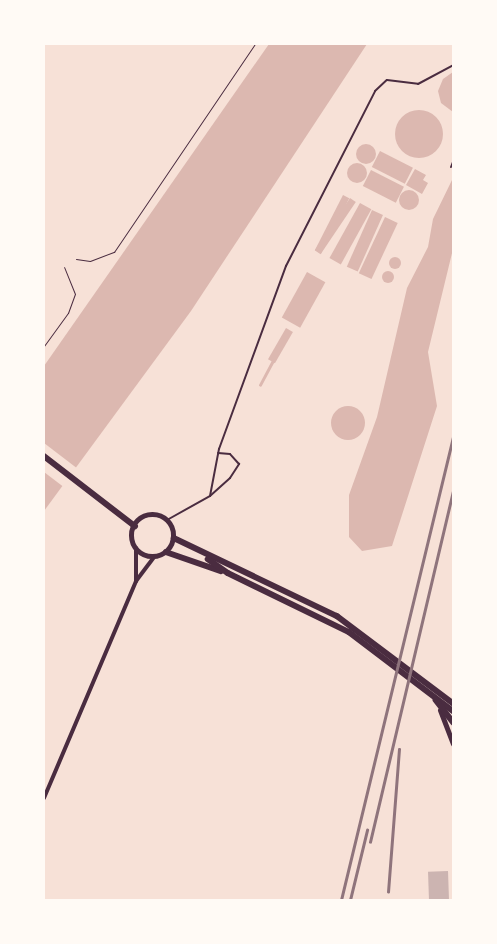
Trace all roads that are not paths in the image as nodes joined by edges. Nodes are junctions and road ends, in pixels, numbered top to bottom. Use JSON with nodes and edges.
{"nodes":[{"id":1,"x":453,"y":66,"type":"edge"},
{"id":2,"x":453,"y":162,"type":"edge"},
{"id":3,"x":451,"y":167,"type":"dead end"},
{"id":4,"x":218,"y":453,"type":"junction"},
{"id":5,"x":44,"y":456,"type":"edge"},
{"id":6,"x":210,"y":496,"type":"junction"},
{"id":7,"x":167,"y":520,"type":"junction"},
{"id":8,"x":135,"y":526,"type":"junction"},
{"id":9,"x":174,"y":538,"type":"junction"},
{"id":10,"x":136,"y":548,"type":"junction"},
{"id":11,"x":166,"y":552,"type":"junction"},
{"id":12,"x":200,"y":553,"type":"junction"},
{"id":13,"x":154,"y":556,"type":"junction"},
{"id":14,"x":228,"y":573,"type":"junction"},
{"id":15,"x":136,"y":580,"type":"junction"},
{"id":16,"x":436,"y":700,"type":"junction"},
{"id":17,"x":453,"y":702,"type":"edge"},
{"id":18,"x":440,"y":710,"type":"junction"},
{"id":19,"x":453,"y":712,"type":"edge"},
{"id":20,"x":453,"y":722,"type":"edge"},
{"id":21,"x":453,"y":744,"type":"edge"},
{"id":22,"x":44,"y":798,"type":"edge"}],
"edges":[{"from":1,"to":4,"type":"lane"},
{"from":2,"to":3,"type":"lane"},
{"from":4,"to":6,"type":"lane"},
{"from":4,"to":6,"type":"lane"},
{"from":5,"to":8,"type":"main road"},
{"from":6,"to":7,"type":"lane"},
{"from":7,"to":8,"type":"main road"},
{"from":7,"to":9,"type":"main road"},
{"from":8,"to":10,"type":"main road"},
{"from":9,"to":11,"type":"main road"},
{"from":9,"to":12,"type":"main road"},
{"from":10,"to":13,"type":"main road"},
{"from":10,"to":15,"type":"street"},
{"from":11,"to":13,"type":"main road"},
{"from":11,"to":14,"type":"main road"},
{"from":12,"to":14,"type":"main road"},
{"from":12,"to":17,"type":"main road"},
{"from":13,"to":15,"type":"street"},
{"from":14,"to":16,"type":"main road"},
{"from":15,"to":22,"type":"street"},
{"from":16,"to":18,"type":"main road"},
{"from":16,"to":19,"type":"main road"},
{"from":18,"to":20,"type":"main road"},
{"from":18,"to":21,"type":"main road"}]}
